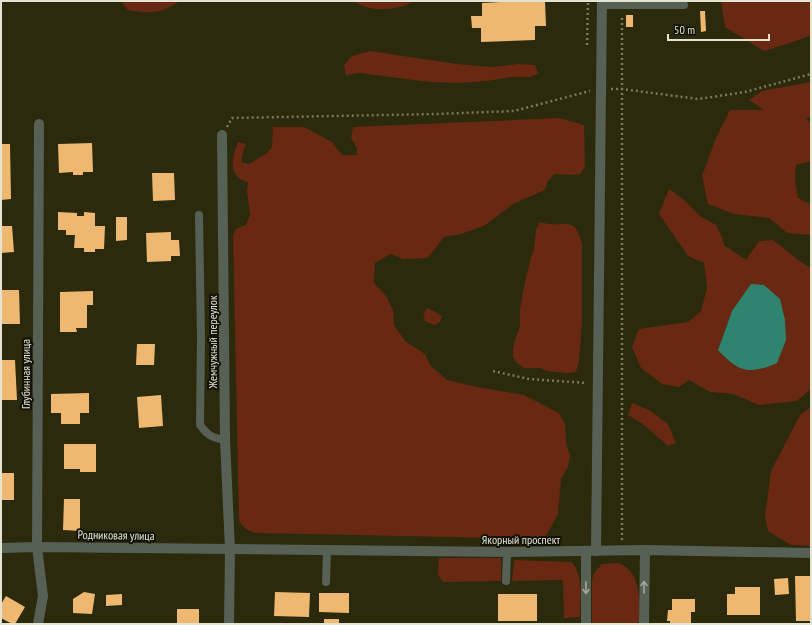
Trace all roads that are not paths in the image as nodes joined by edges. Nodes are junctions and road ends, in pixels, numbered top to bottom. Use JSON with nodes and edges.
{"nodes":[{"id":1,"x":602,"y":3,"type":"edge"},
{"id":2,"x":684,"y":5,"type":"dead end"},
{"id":3,"x":39,"y":124,"type":"dead end"},
{"id":4,"x":222,"y":135,"type":"road end"},
{"id":5,"x":199,"y":215,"type":"dead end"},
{"id":6,"x":225,"y":440,"type":"junction"},
{"id":7,"x":1,"y":548,"type":"edge"},
{"id":8,"x":37,"y":548,"type":"junction"},
{"id":9,"x":230,"y":549,"type":"junction"},
{"id":10,"x":327,"y":550,"type":"junction"},
{"id":11,"x":645,"y":550,"type":"junction"},
{"id":12,"x":507,"y":552,"type":"junction"},
{"id":13,"x":591,"y":552,"type":"junction"},
{"id":14,"x":811,"y":553,"type":"edge"},
{"id":15,"x":506,"y":581,"type":"dead end"},
{"id":16,"x":326,"y":582,"type":"dead end"},
{"id":17,"x":38,"y":624,"type":"edge"},
{"id":18,"x":229,"y":624,"type":"edge"},
{"id":19,"x":586,"y":624,"type":"edge"},
{"id":20,"x":644,"y":624,"type":"edge"}],
"edges":[{"from":1,"to":2,"type":"lane"},
{"from":1,"to":13,"type":"street"},
{"from":3,"to":8,"type":"street","name":"Глубинная улица"},
{"from":4,"to":6,"type":"street","name":"Жемчужный переулок"},
{"from":5,"to":6,"type":"lane"},
{"from":6,"to":9,"type":"street","name":"Жемчужный переулок"},
{"from":7,"to":8,"type":"street","name":"Родниковая улица"},
{"from":8,"to":9,"type":"street","name":"Родниковая улица"},
{"from":8,"to":17,"type":"street","name":"Глубинная улица"},
{"from":9,"to":10,"type":"street","name":"Якорный проспект"},
{"from":9,"to":18,"type":"street","name":"Жемчужный переулок"},
{"from":10,"to":12,"type":"street","name":"Якорный проспект"},
{"from":10,"to":16,"type":"lane"},
{"from":11,"to":13,"type":"street","name":"Якорный проспект"},
{"from":11,"to":14,"type":"street","name":"Якорный проспект"},
{"from":20,"to":11,"type":"street","one_way":true},
{"from":12,"to":13,"type":"street","name":"Якорный проспект"},
{"from":12,"to":15,"type":"lane"},
{"from":13,"to":19,"type":"street","one_way":true}]}
